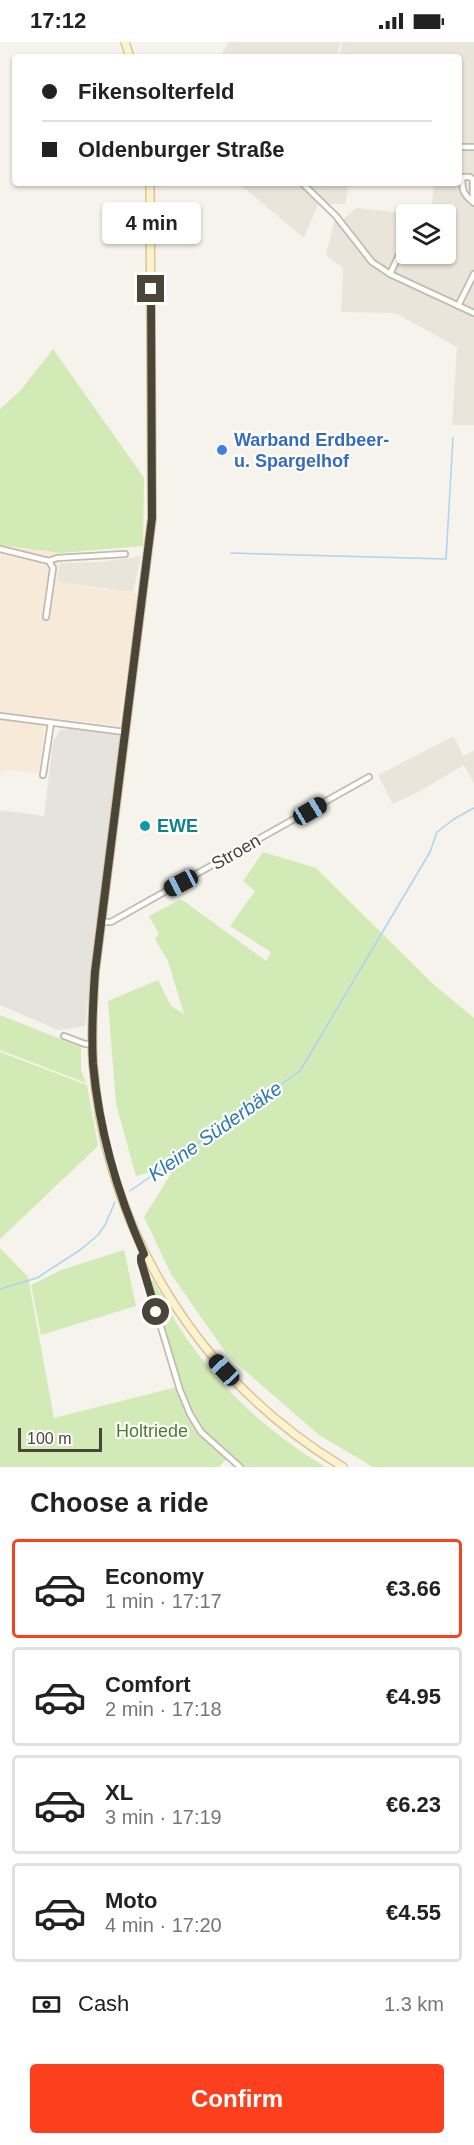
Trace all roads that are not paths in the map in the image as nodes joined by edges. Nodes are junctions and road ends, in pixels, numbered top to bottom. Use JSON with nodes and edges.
{"nodes":[{"id":1,"x":150,"y":186,"type":"edge"},
{"id":2,"x":305,"y":186,"type":"edge"},
{"id":3,"x":473,"y":203,"type":"edge"},
{"id":4,"x":396,"y":261,"type":"edge"},
{"id":5,"x":390,"y":274,"type":"junction"},
{"id":6,"x":474,"y":274,"type":"edge"},
{"id":7,"x":458,"y":306,"type":"junction"},
{"id":8,"x":474,"y":313,"type":"edge"},
{"id":9,"x":0,"y":549,"type":"edge"},
{"id":10,"x":125,"y":554,"type":"dead end"},
{"id":11,"x":49,"y":561,"type":"junction"},
{"id":12,"x":46,"y":617,"type":"dead end"},
{"id":13,"x":0,"y":716,"type":"edge"},
{"id":14,"x":51,"y":723,"type":"junction"},
{"id":15,"x":126,"y":732,"type":"junction"},
{"id":16,"x":43,"y":775,"type":"dead end"},
{"id":17,"x":369,"y":777,"type":"dead end"},
{"id":18,"x":101,"y":922,"type":"junction"},
{"id":19,"x":64,"y":1035,"type":"dead end"},
{"id":20,"x":93,"y":1044,"type":"junction"},
{"id":21,"x":144,"y":1254,"type":"junction"},
{"id":22,"x":240,"y":1467,"type":"edge"},
{"id":23,"x":343,"y":1467,"type":"edge"}],
"edges":[{"from":1,"to":15,"type":"main road"},
{"from":2,"to":5,"type":"street"},
{"from":3,"to":3,"type":"street"},
{"from":4,"to":5,"type":"street"},
{"from":5,"to":7,"type":"street"},
{"from":6,"to":7,"type":"street"},
{"from":7,"to":8,"type":"street"},
{"from":9,"to":11,"type":"street"},
{"from":10,"to":11,"type":"street"},
{"from":11,"to":12,"type":"street"},
{"from":13,"to":14,"type":"street"},
{"from":14,"to":15,"type":"street"},
{"from":14,"to":16,"type":"street"},
{"from":15,"to":18,"type":"main road"},
{"from":17,"to":18,"type":"street","name":"Stroen"},
{"from":18,"to":20,"type":"main road"},
{"from":19,"to":20,"type":"street"},
{"from":20,"to":21,"type":"main road"},
{"from":21,"to":22,"type":"street"},
{"from":21,"to":23,"type":"main road"}]}
